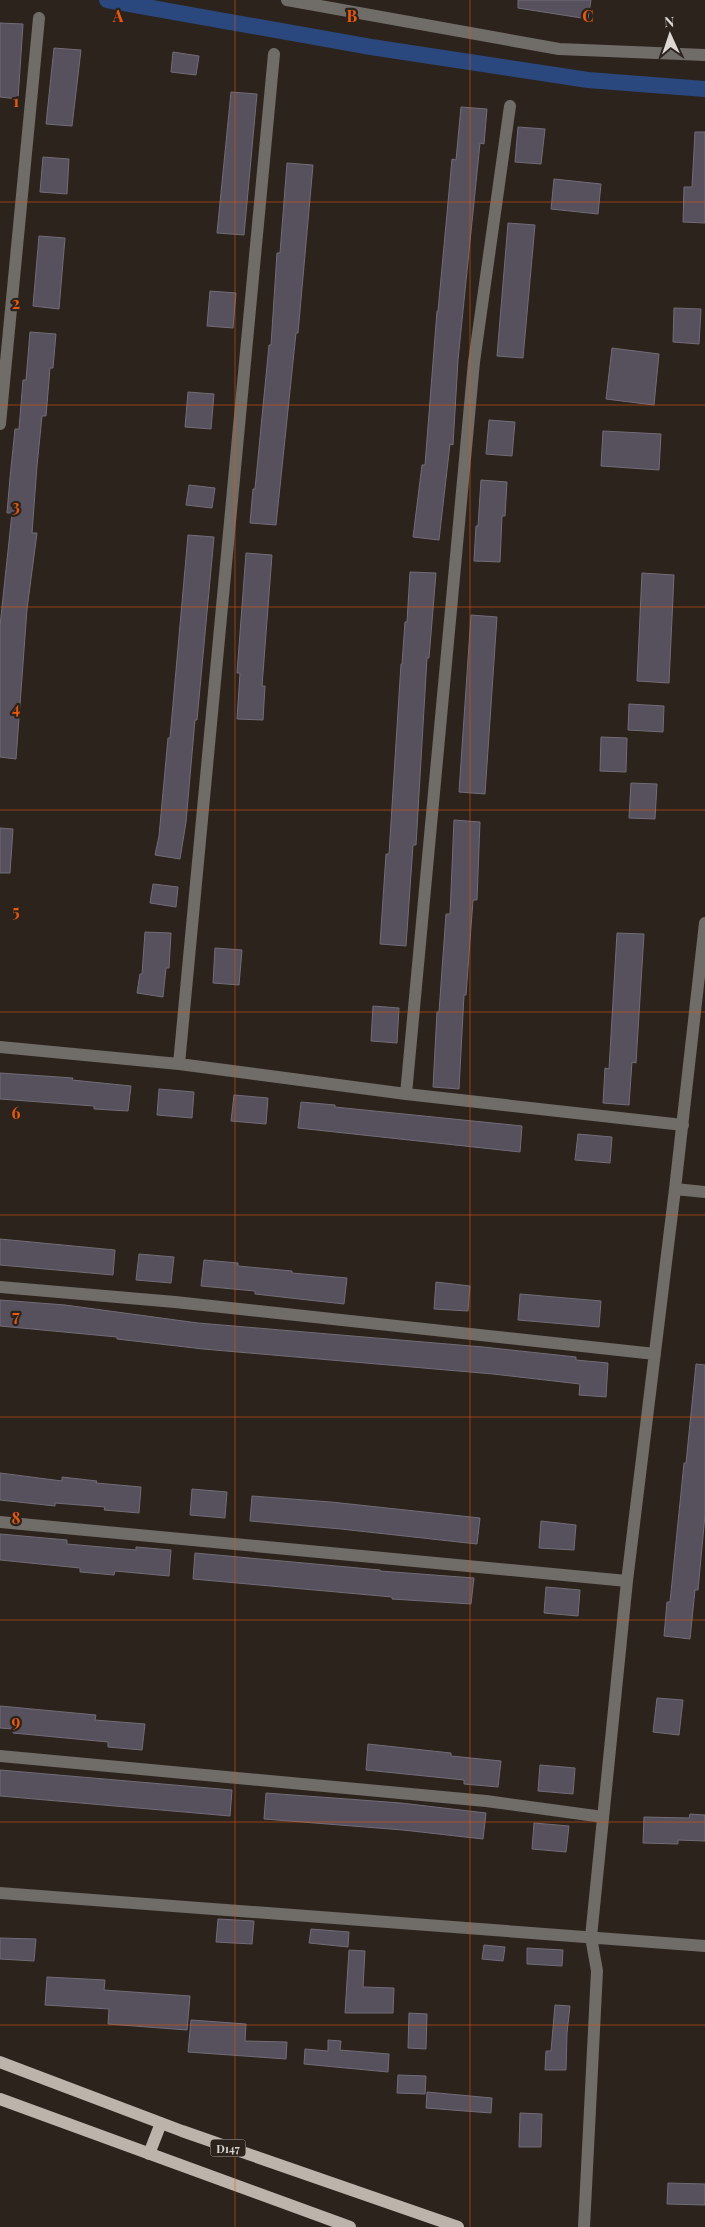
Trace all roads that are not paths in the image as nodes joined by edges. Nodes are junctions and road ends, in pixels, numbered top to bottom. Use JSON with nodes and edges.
{"nodes":[{"id":1,"x":287,"y":0,"type":"edge"},
{"id":2,"x":39,"y":18,"type":"dead end"},
{"id":3,"x":274,"y":54,"type":"dead end"},
{"id":4,"x":705,"y":55,"type":"edge"},
{"id":5,"x":510,"y":106,"type":"dead end"},
{"id":6,"x":0,"y":424,"type":"edge"},
{"id":7,"x":705,"y":922,"type":"edge"},
{"id":8,"x":0,"y":1047,"type":"edge"},
{"id":9,"x":179,"y":1064,"type":"junction"},
{"id":10,"x":406,"y":1094,"type":"junction"},
{"id":11,"x":683,"y":1124,"type":"junction"},
{"id":12,"x":675,"y":1189,"type":"junction"},
{"id":13,"x":705,"y":1192,"type":"edge"},
{"id":14,"x":0,"y":1287,"type":"edge"},
{"id":15,"x":655,"y":1354,"type":"junction"},
{"id":16,"x":0,"y":1522,"type":"edge"},
{"id":17,"x":627,"y":1581,"type":"junction"},
{"id":18,"x":0,"y":1756,"type":"edge"},
{"id":19,"x":603,"y":1817,"type":"junction"},
{"id":20,"x":0,"y":1893,"type":"edge"},
{"id":21,"x":591,"y":1937,"type":"junction"},
{"id":22,"x":705,"y":1946,"type":"edge"},
{"id":23,"x":0,"y":2062,"type":"edge"},
{"id":24,"x":0,"y":2099,"type":"edge"},
{"id":25,"x":161,"y":2123,"type":"junction"},
{"id":26,"x":149,"y":2154,"type":"junction"},
{"id":27,"x":417,"y":2214,"type":"junction"},
{"id":28,"x":350,"y":2227,"type":"edge"},
{"id":29,"x":413,"y":2227,"type":"edge"},
{"id":30,"x":458,"y":2227,"type":"edge"},
{"id":31,"x":584,"y":2227,"type":"edge"}],
"edges":[{"from":1,"to":4,"type":"street"},
{"from":2,"to":6,"type":"street"},
{"from":3,"to":9,"type":"street"},
{"from":5,"to":10,"type":"street"},
{"from":7,"to":11,"type":"street"},
{"from":8,"to":9,"type":"street"},
{"from":9,"to":10,"type":"street"},
{"from":10,"to":11,"type":"street"},
{"from":11,"to":12,"type":"street"},
{"from":12,"to":13,"type":"street"},
{"from":12,"to":15,"type":"street"},
{"from":14,"to":15,"type":"street"},
{"from":15,"to":17,"type":"street"},
{"from":16,"to":17,"type":"street"},
{"from":17,"to":19,"type":"street"},
{"from":18,"to":19,"type":"street"},
{"from":19,"to":21,"type":"street"},
{"from":20,"to":21,"type":"street"},
{"from":21,"to":22,"type":"street"},
{"from":21,"to":31,"type":"street"},
{"from":23,"to":25,"type":"main road","number":"D147"},
{"from":24,"to":26,"type":"main road","number":"D147"},
{"from":25,"to":26,"type":"main road"},
{"from":25,"to":27,"type":"main road","number":"D147"},
{"from":26,"to":28,"type":"main road","number":"D147"},
{"from":27,"to":29,"type":"main road"},
{"from":27,"to":30,"type":"main road","number":"D147"}]}
